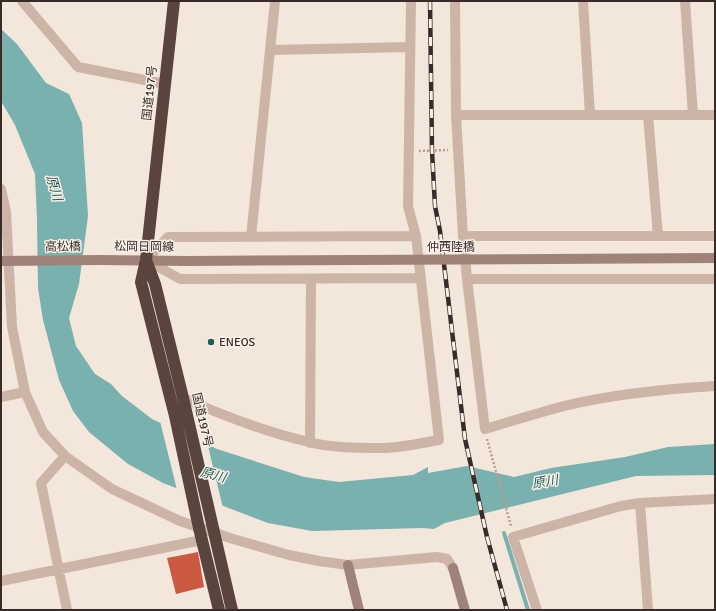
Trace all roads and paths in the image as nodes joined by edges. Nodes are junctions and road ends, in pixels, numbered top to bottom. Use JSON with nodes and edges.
{"nodes":[{"id":1,"x":22,"y":1,"type":"edge"},
{"id":2,"x":174,"y":1,"type":"edge"},
{"id":3,"x":275,"y":1,"type":"edge"},
{"id":4,"x":410,"y":1,"type":"edge"},
{"id":5,"x":456,"y":1,"type":"edge"},
{"id":6,"x":583,"y":1,"type":"edge"},
{"id":7,"x":685,"y":1,"type":"edge"},
{"id":8,"x":410,"y":47,"type":"junction"},
{"id":9,"x":270,"y":50,"type":"junction"},
{"id":10,"x":165,"y":84,"type":"junction"},
{"id":11,"x":456,"y":115,"type":"junction"},
{"id":12,"x":590,"y":115,"type":"junction"},
{"id":13,"x":648,"y":115,"type":"junction"},
{"id":14,"x":693,"y":115,"type":"junction"},
{"id":15,"x":715,"y":115,"type":"edge"},
{"id":16,"x":453,"y":149,"type":"dead end"},
{"id":17,"x":416,"y":152,"type":"dead end"},
{"id":18,"x":1,"y":189,"type":"edge"},
{"id":19,"x":252,"y":236,"type":"junction"},
{"id":20,"x":416,"y":236,"type":"junction"},
{"id":21,"x":463,"y":236,"type":"junction"},
{"id":22,"x":658,"y":236,"type":"junction"},
{"id":23,"x":715,"y":236,"type":"edge"},
{"id":24,"x":715,"y":258,"type":"edge"},
{"id":25,"x":100,"y":260,"type":"joint"},
{"id":26,"x":146,"y":260,"type":"junction"},
{"id":27,"x":4,"y":261,"type":"edge"},
{"id":28,"x":187,"y":261,"type":"joint"},
{"id":29,"x":420,"y":278,"type":"junction"},
{"id":30,"x":311,"y":279,"type":"junction"},
{"id":31,"x":467,"y":279,"type":"junction"},
{"id":32,"x":715,"y":279,"type":"edge"},
{"id":33,"x":715,"y":386,"type":"edge"},
{"id":34,"x":25,"y":392,"type":"junction"},
{"id":35,"x":1,"y":397,"type":"edge"},
{"id":36,"x":183,"y":398,"type":"junction"},
{"id":37,"x":488,"y":441,"type":"dead end"},
{"id":38,"x":310,"y":443,"type":"junction"},
{"id":39,"x":65,"y":456,"type":"junction"},
{"id":40,"x":715,"y":499,"type":"edge"},
{"id":41,"x":640,"y":503,"type":"junction"},
{"id":42,"x":509,"y":520,"type":"dead end"},
{"id":43,"x":199,"y":528,"type":"junction"},
{"id":44,"x":213,"y":532,"type":"junction"},
{"id":45,"x":202,"y":540,"type":"junction"},
{"id":46,"x":348,"y":565,"type":"junction"},
{"id":47,"x":453,"y":568,"type":"joint"},
{"id":48,"x":59,"y":569,"type":"junction"},
{"id":49,"x":1,"y":581,"type":"edge"},
{"id":50,"x":68,"y":610,"type":"edge"},
{"id":51,"x":219,"y":610,"type":"edge"},
{"id":52,"x":232,"y":610,"type":"edge"},
{"id":53,"x":359,"y":610,"type":"edge"},
{"id":54,"x":465,"y":610,"type":"edge"},
{"id":55,"x":537,"y":610,"type":"edge"},
{"id":56,"x":648,"y":610,"type":"edge"}],
"edges":[{"from":1,"to":10,"type":"street"},
{"from":2,"to":10,"type":"highway","name":"国道197号"},
{"from":3,"to":9,"type":"street"},
{"from":4,"to":8,"type":"street"},
{"from":5,"to":11,"type":"street"},
{"from":6,"to":12,"type":"street"},
{"from":7,"to":14,"type":"street"},
{"from":8,"to":9,"type":"street"},
{"from":8,"to":20,"type":"street"},
{"from":9,"to":19,"type":"street"},
{"from":10,"to":26,"type":"highway","name":"国道197号"},
{"from":11,"to":12,"type":"street"},
{"from":11,"to":21,"type":"street"},
{"from":12,"to":13,"type":"street"},
{"from":13,"to":14,"type":"street"},
{"from":13,"to":22,"type":"street"},
{"from":14,"to":15,"type":"street"},
{"from":16,"to":17,"type":"path"},
{"from":18,"to":27,"type":"street"},
{"from":19,"to":20,"type":"street"},
{"from":19,"to":26,"type":"street"},
{"from":20,"to":29,"type":"street"},
{"from":21,"to":22,"type":"street"},
{"from":21,"to":31,"type":"street"},
{"from":22,"to":23,"type":"street"},
{"from":24,"to":28,"type":"main road","name":"仲西陸橋","bridge":true},
{"from":25,"to":26,"type":"main road","name":"松岡日岡線"},
{"from":25,"to":27,"type":"main road","name":"高松橋"},
{"from":26,"to":28,"type":"main road","name":"松岡日岡線"},
{"from":26,"to":30,"type":"street"},
{"from":26,"to":36,"type":"highway","name":"国道197号"},
{"from":26,"to":43,"type":"highway","name":"国道197号"},
{"from":27,"to":34,"type":"street"},
{"from":29,"to":30,"type":"street"},
{"from":29,"to":38,"type":"street"},
{"from":30,"to":38,"type":"street"},
{"from":31,"to":32,"type":"street"},
{"from":31,"to":33,"type":"street"},
{"from":34,"to":35,"type":"street"},
{"from":34,"to":39,"type":"street"},
{"from":36,"to":38,"type":"street"},
{"from":36,"to":44,"type":"highway","name":"国道197号"},
{"from":37,"to":42,"type":"path"},
{"from":39,"to":43,"type":"street"},
{"from":39,"to":48,"type":"street"},
{"from":40,"to":41,"type":"street"},
{"from":41,"to":55,"type":"street"},
{"from":41,"to":56,"type":"street"},
{"from":43,"to":44,"type":"street"},
{"from":43,"to":45,"type":"highway","name":"国道197号"},
{"from":44,"to":46,"type":"street"},
{"from":44,"to":52,"type":"highway","name":"国道197号"},
{"from":45,"to":48,"type":"street"},
{"from":45,"to":51,"type":"highway","name":"国道197号"},
{"from":46,"to":47,"type":"street"},
{"from":46,"to":53,"type":"main road"},
{"from":47,"to":54,"type":"main road"},
{"from":48,"to":49,"type":"street"},
{"from":48,"to":50,"type":"street"}]}
